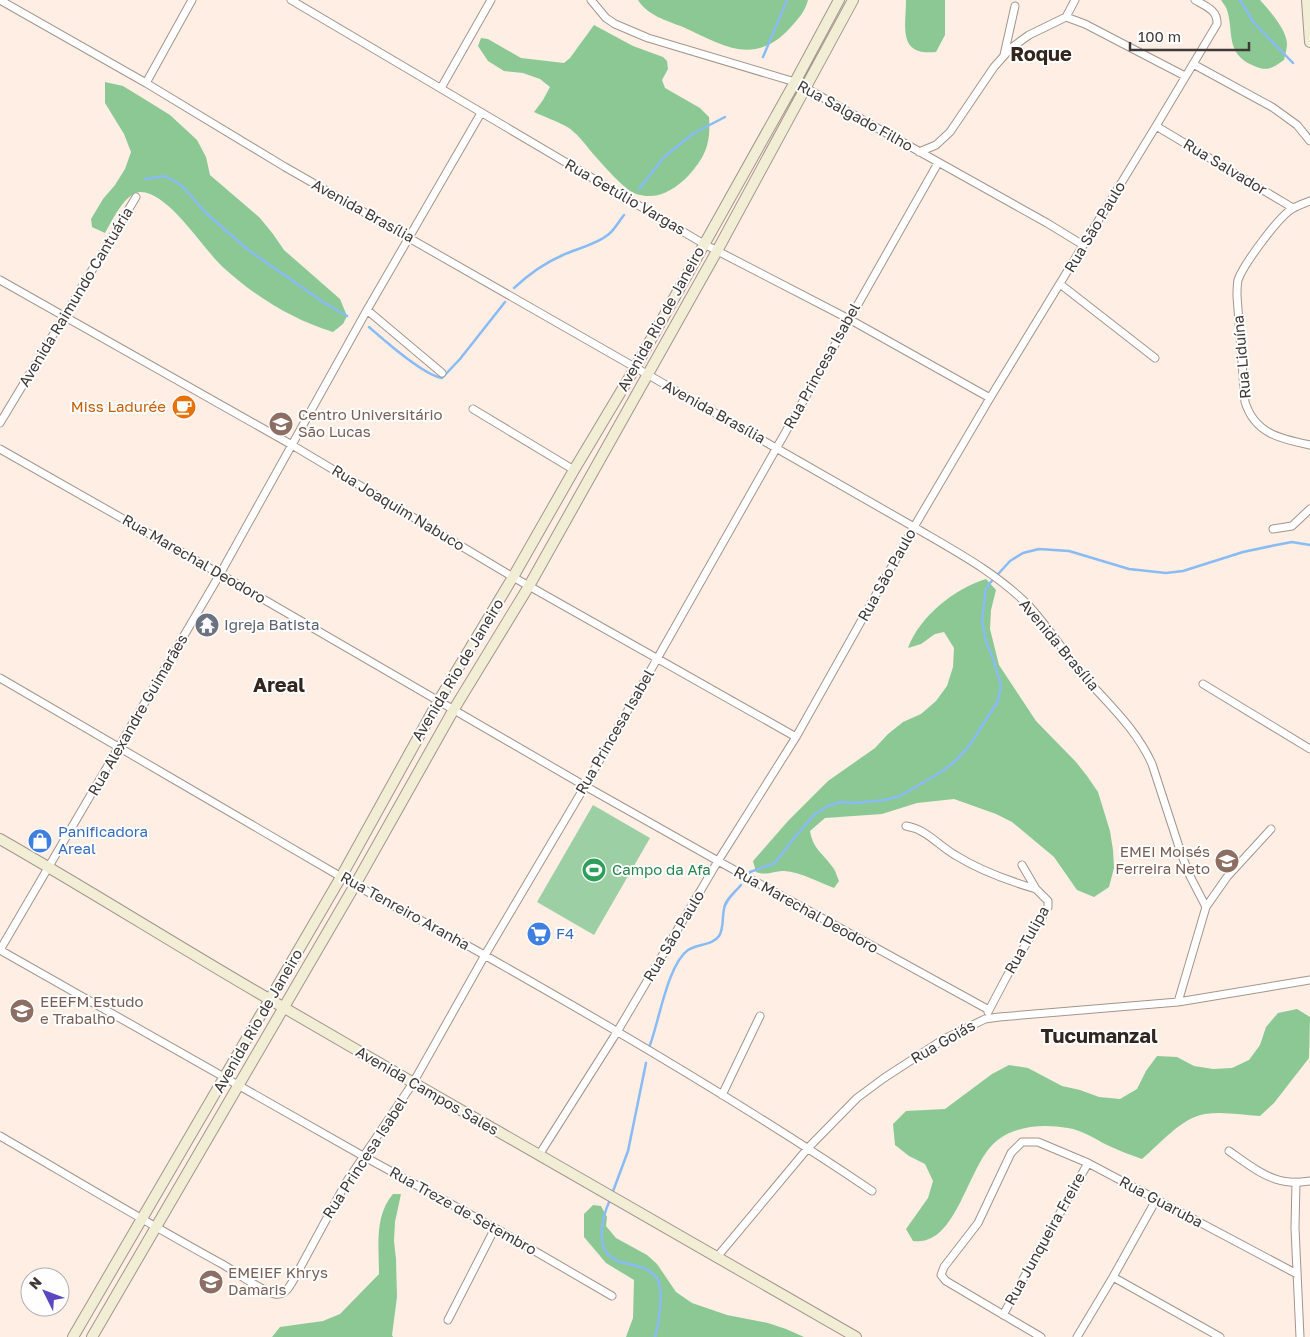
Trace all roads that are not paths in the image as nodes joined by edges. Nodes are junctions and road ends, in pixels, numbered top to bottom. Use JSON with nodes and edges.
{"nodes":[{"id":1,"x":0,"y":0,"type":"edge"},
{"id":2,"x":192,"y":0,"type":"edge"},
{"id":3,"x":292,"y":0,"type":"edge"},
{"id":4,"x":491,"y":0,"type":"edge"},
{"id":5,"x":591,"y":0,"type":"edge"},
{"id":6,"x":839,"y":0,"type":"edge"},
{"id":7,"x":853,"y":0,"type":"edge"},
{"id":8,"x":1075,"y":0,"type":"edge"},
{"id":9,"x":1195,"y":0,"type":"edge"},
{"id":10,"x":1307,"y":0,"type":"edge"},
{"id":11,"x":1015,"y":6,"type":"dead end"},
{"id":12,"x":1066,"y":18,"type":"junction"},
{"id":13,"x":1310,"y":42,"type":"edge"},
{"id":14,"x":1004,"y":56,"type":"junction"},
{"id":15,"x":1193,"y":64,"type":"junction"},
{"id":16,"x":1185,"y":76,"type":"junction"},
{"id":17,"x":795,"y":82,"type":"junction"},
{"id":18,"x":146,"y":83,"type":"junction"},
{"id":19,"x":441,"y":88,"type":"junction"},
{"id":20,"x":806,"y":88,"type":"junction"},
{"id":21,"x":481,"y":113,"type":"junction"},
{"id":22,"x":1156,"y":126,"type":"junction"},
{"id":23,"x":1310,"y":140,"type":"edge"},
{"id":24,"x":919,"y":152,"type":"junction"},
{"id":25,"x":938,"y":163,"type":"junction"},
{"id":26,"x":136,"y":197,"type":"dead end"},
{"id":27,"x":1310,"y":201,"type":"edge"},
{"id":28,"x":1294,"y":208,"type":"junction"},
{"id":29,"x":409,"y":236,"type":"junction"},
{"id":30,"x":704,"y":244,"type":"junction"},
{"id":31,"x":1083,"y":245,"type":"junction"},
{"id":32,"x":717,"y":251,"type":"junction"},
{"id":33,"x":0,"y":280,"type":"edge"},
{"id":34,"x":1060,"y":284,"type":"junction"},
{"id":35,"x":367,"y":310,"type":"junction"},
{"id":36,"x":64,"y":316,"type":"junction"},
{"id":37,"x":849,"y":319,"type":"junction"},
{"id":38,"x":1155,"y":358,"type":"dead end"},
{"id":39,"x":635,"y":368,"type":"junction"},
{"id":40,"x":442,"y":373,"type":"dead end"},
{"id":41,"x":647,"y":375,"type":"junction"},
{"id":42,"x":990,"y":398,"type":"junction"},
{"id":43,"x":473,"y":409,"type":"dead end"},
{"id":44,"x":0,"y":423,"type":"edge"},
{"id":45,"x":292,"y":445,"type":"junction"},
{"id":46,"x":1310,"y":445,"type":"edge"},
{"id":47,"x":0,"y":448,"type":"edge"},
{"id":48,"x":777,"y":448,"type":"junction"},
{"id":49,"x":574,"y":470,"type":"junction"},
{"id":50,"x":1310,"y":509,"type":"edge"},
{"id":51,"x":914,"y":527,"type":"junction"},
{"id":52,"x":1272,"y":529,"type":"dead end"},
{"id":53,"x":220,"y":574,"type":"junction"},
{"id":54,"x":513,"y":578,"type":"junction"},
{"id":55,"x":528,"y":586,"type":"junction"},
{"id":56,"x":657,"y":659,"type":"junction"},
{"id":57,"x":0,"y":678,"type":"edge"},
{"id":58,"x":1203,"y":684,"type":"dead end"},
{"id":59,"x":438,"y":700,"type":"junction"},
{"id":60,"x":454,"y":709,"type":"junction"},
{"id":61,"x":796,"y":737,"type":"junction"},
{"id":62,"x":120,"y":746,"type":"junction"},
{"id":63,"x":1310,"y":749,"type":"edge"},
{"id":64,"x":585,"y":786,"type":"junction"},
{"id":65,"x":906,"y":826,"type":"dead end"},
{"id":66,"x":1271,"y":830,"type":"dead end"},
{"id":67,"x":0,"y":839,"type":"edge"},
{"id":68,"x":718,"y":861,"type":"junction"},
{"id":69,"x":1022,"y":865,"type":"dead end"},
{"id":70,"x":49,"y":867,"type":"junction"},
{"id":71,"x":341,"y":877,"type":"junction"},
{"id":72,"x":355,"y":884,"type":"junction"},
{"id":73,"x":1036,"y":889,"type":"junction"},
{"id":74,"x":1206,"y":907,"type":"junction"},
{"id":75,"x":0,"y":950,"type":"edge"},
{"id":76,"x":485,"y":955,"type":"junction"},
{"id":77,"x":1310,"y":980,"type":"edge"},
{"id":78,"x":270,"y":999,"type":"junction"},
{"id":79,"x":1178,"y":1002,"type":"junction"},
{"id":80,"x":283,"y":1007,"type":"junction"},
{"id":81,"x":989,"y":1010,"type":"junction"},
{"id":82,"x":760,"y":1016,"type":"dead end"},
{"id":83,"x":984,"y":1019,"type":"junction"},
{"id":84,"x":617,"y":1032,"type":"junction"},
{"id":85,"x":226,"y":1077,"type":"junction"},
{"id":86,"x":413,"y":1083,"type":"junction"},
{"id":87,"x":238,"y":1085,"type":"junction"},
{"id":88,"x":722,"y":1094,"type":"junction"},
{"id":89,"x":0,"y":1136,"type":"edge"},
{"id":90,"x":808,"y":1148,"type":"junction"},
{"id":91,"x":1229,"y":1151,"type":"dead end"},
{"id":92,"x":539,"y":1155,"type":"junction"},
{"id":93,"x":363,"y":1156,"type":"junction"},
{"id":94,"x":1088,"y":1163,"type":"junction"},
{"id":95,"x":1310,"y":1181,"type":"edge"},
{"id":96,"x":1296,"y":1182,"type":"junction"},
{"id":97,"x":872,"y":1192,"type":"dead end"},
{"id":98,"x":1156,"y":1200,"type":"junction"},
{"id":99,"x":142,"y":1220,"type":"junction"},
{"id":100,"x":155,"y":1228,"type":"junction"},
{"id":101,"x":495,"y":1228,"type":"junction"},
{"id":102,"x":717,"y":1257,"type":"junction"},
{"id":103,"x":1297,"y":1274,"type":"junction"},
{"id":104,"x":1113,"y":1277,"type":"junction"},
{"id":105,"x":612,"y":1296,"type":"dead end"},
{"id":106,"x":1002,"y":1315,"type":"junction"},
{"id":107,"x":448,"y":1320,"type":"dead end"},
{"id":108,"x":74,"y":1337,"type":"edge"},
{"id":109,"x":92,"y":1337,"type":"edge"},
{"id":110,"x":856,"y":1337,"type":"edge"},
{"id":111,"x":1041,"y":1337,"type":"edge"},
{"id":112,"x":1077,"y":1337,"type":"edge"},
{"id":113,"x":1220,"y":1337,"type":"edge"},
{"id":114,"x":1300,"y":1337,"type":"edge"}],
"edges":[{"from":1,"to":18,"type":"street","name":"Avenida Brasília"},
{"from":2,"to":18,"type":"street"},
{"from":3,"to":19,"type":"street","name":"Rua Getúlio Vargas"},
{"from":4,"to":19,"type":"street"},
{"from":5,"to":17,"type":"street","name":"Rua Salgado Filho"},
{"from":6,"to":17,"type":"main road","name":"Avenida Rio de Janeiro"},
{"from":7,"to":20,"type":"main road","name":"Avenida Rio de Janeiro"},
{"from":8,"to":12,"type":"street"},
{"from":9,"to":15,"type":"street","name":"Rua São Paulo"},
{"from":10,"to":13,"type":"main road"},
{"from":11,"to":14,"type":"street"},
{"from":12,"to":14,"type":"street"},
{"from":12,"to":16,"type":"street"},
{"from":14,"to":24,"type":"street"},
{"from":15,"to":16,"type":"street","name":"Rua São Paulo"},
{"from":15,"to":23,"type":"street"},
{"from":16,"to":22,"type":"street","name":"Rua São Paulo"},
{"from":17,"to":20,"type":"street","name":"Rua Salgado Filho"},
{"from":17,"to":30,"type":"main road","name":"Avenida Rio de Janeiro"},
{"from":18,"to":29,"type":"street","name":"Avenida Brasília"},
{"from":19,"to":21,"type":"street","name":"Rua Getúlio Vargas"},
{"from":20,"to":24,"type":"street","name":"Rua Salgado Filho"},
{"from":20,"to":32,"type":"main road","name":"Avenida Rio de Janeiro"},
{"from":21,"to":29,"type":"street","name":"Rua Alexandre Guimarães"},
{"from":21,"to":30,"type":"street","name":"Rua Getúlio Vargas"},
{"from":22,"to":28,"type":"street","name":"Rua Salvador"},
{"from":22,"to":31,"type":"street","name":"Rua São Paulo"},
{"from":24,"to":25,"type":"street","name":"Rua Salgado Filho"},
{"from":25,"to":31,"type":"street","name":"Rua Salgado Filho"},
{"from":25,"to":37,"type":"street","name":"Rua Princesa Isabel"},
{"from":26,"to":36,"type":"street","name":"Avenida Raimundo Cantuária"},
{"from":27,"to":28,"type":"street"},
{"from":28,"to":46,"type":"street","name":"Rua Liduína"},
{"from":29,"to":35,"type":"street","name":"Rua Alexandre Guimarães"},
{"from":29,"to":39,"type":"street","name":"Avenida Brasília"},
{"from":30,"to":32,"type":"street","name":"Rua Getúlio Vargas"},
{"from":30,"to":39,"type":"main road","name":"Avenida Rio de Janeiro"},
{"from":31,"to":34,"type":"street","name":"Rua São Paulo"},
{"from":32,"to":37,"type":"street","name":"Rua Getúlio Vargas"},
{"from":32,"to":41,"type":"main road","name":"Avenida Rio de Janeiro"},
{"from":33,"to":36,"type":"street","name":"Rua Joaquim Nabuco"},
{"from":34,"to":38,"type":"street"},
{"from":34,"to":42,"type":"street","name":"Rua São Paulo"},
{"from":35,"to":40,"type":"street"},
{"from":35,"to":45,"type":"street","name":"Rua Alexandre Guimarães"},
{"from":36,"to":44,"type":"street","name":"Avenida Raimundo Cantuária"},
{"from":36,"to":45,"type":"street","name":"Rua Joaquim Nabuco"},
{"from":37,"to":42,"type":"street","name":"Rua Getúlio Vargas"},
{"from":37,"to":48,"type":"street","name":"Rua Princesa Isabel"},
{"from":39,"to":41,"type":"street","name":"Avenida Brasília"},
{"from":39,"to":49,"type":"main road","name":"Avenida Rio de Janeiro"},
{"from":41,"to":48,"type":"street","name":"Avenida Brasília"},
{"from":41,"to":55,"type":"main road","name":"Avenida Rio de Janeiro"},
{"from":42,"to":51,"type":"street","name":"Rua São Paulo"},
{"from":43,"to":49,"type":"street"},
{"from":45,"to":53,"type":"street","name":"Rua Alexandre Guimarães"},
{"from":45,"to":54,"type":"street","name":"Rua Joaquim Nabuco"},
{"from":47,"to":53,"type":"street","name":"Rua Marechal Deodoro"},
{"from":48,"to":51,"type":"street","name":"Avenida Brasília"},
{"from":48,"to":56,"type":"street","name":"Rua Princesa Isabel"},
{"from":49,"to":54,"type":"main road","name":"Avenida Rio de Janeiro"},
{"from":50,"to":52,"type":"street"},
{"from":51,"to":61,"type":"street","name":"Rua São Paulo"},
{"from":51,"to":74,"type":"street","name":"Avenida Brasília"},
{"from":53,"to":59,"type":"street","name":"Rua Marechal Deodoro"},
{"from":53,"to":62,"type":"street","name":"Rua Alexandre Guimarães"},
{"from":54,"to":55,"type":"street","name":"Rua Joaquim Nabuco"},
{"from":54,"to":59,"type":"main road","name":"Avenida Rio de Janeiro"},
{"from":55,"to":56,"type":"street","name":"Rua Joaquim Nabuco"},
{"from":55,"to":60,"type":"main road","name":"Avenida Rio de Janeiro"},
{"from":56,"to":61,"type":"street","name":"Rua Joaquim Nabuco"},
{"from":56,"to":64,"type":"street","name":"Rua Princesa Isabel"},
{"from":57,"to":62,"type":"street","name":"Rua Tenreiro Aranha"},
{"from":58,"to":63,"type":"street"},
{"from":59,"to":60,"type":"street","name":"Rua Marechal Deodoro"},
{"from":59,"to":71,"type":"main road","name":"Avenida Rio de Janeiro"},
{"from":60,"to":64,"type":"street","name":"Rua Marechal Deodoro"},
{"from":60,"to":72,"type":"main road","name":"Avenida Rio de Janeiro"},
{"from":61,"to":68,"type":"street","name":"Rua São Paulo"},
{"from":62,"to":70,"type":"street","name":"Rua Alexandre Guimarães"},
{"from":62,"to":71,"type":"street","name":"Rua Tenreiro Aranha"},
{"from":64,"to":68,"type":"street","name":"Rua Marechal Deodoro"},
{"from":64,"to":76,"type":"street","name":"Rua Princesa Isabel"},
{"from":65,"to":73,"type":"street"},
{"from":66,"to":74,"type":"street"},
{"from":67,"to":70,"type":"main road","name":"Avenida Campos Sales"},
{"from":68,"to":81,"type":"street","name":"Rua Marechal Deodoro"},
{"from":68,"to":84,"type":"street","name":"Rua São Paulo"},
{"from":69,"to":73,"type":"street","name":"Rua Tulipa"},
{"from":70,"to":75,"type":"street","name":"Rua Alexandre Guimarães"},
{"from":70,"to":78,"type":"main road","name":"Avenida Campos Sales"},
{"from":71,"to":72,"type":"street","name":"Rua Tenreiro Aranha"},
{"from":71,"to":78,"type":"main road","name":"Avenida Rio de Janeiro"},
{"from":72,"to":76,"type":"street","name":"Rua Tenreiro Aranha"},
{"from":72,"to":80,"type":"main road","name":"Avenida Rio de Janeiro"},
{"from":73,"to":81,"type":"street","name":"Rua Tulipa"},
{"from":74,"to":79,"type":"street"},
{"from":75,"to":85,"type":"street","name":"Rua Treze de Setembro"},
{"from":76,"to":84,"type":"street","name":"Rua Tenreiro Aranha"},
{"from":76,"to":86,"type":"street","name":"Rua Princesa Isabel"},
{"from":77,"to":79,"type":"street","name":"Rua Goiás"},
{"from":78,"to":80,"type":"main road","name":"Avenida Campos Sales"},
{"from":78,"to":85,"type":"main road","name":"Avenida Rio de Janeiro"},
{"from":79,"to":83,"type":"street","name":"Rua Goiás"},
{"from":80,"to":86,"type":"main road","name":"Avenida Campos Sales"},
{"from":80,"to":87,"type":"main road","name":"Avenida Rio de Janeiro"},
{"from":81,"to":83,"type":"street","name":"Rua Tulipa"},
{"from":82,"to":88,"type":"street"},
{"from":83,"to":90,"type":"street","name":"Rua Goiás"},
{"from":84,"to":88,"type":"street","name":"Rua Tenreiro Aranha"},
{"from":84,"to":92,"type":"street","name":"Rua São Paulo"},
{"from":85,"to":87,"type":"street","name":"Rua Treze de Setembro"},
{"from":85,"to":99,"type":"main road","name":"Avenida Rio de Janeiro"},
{"from":86,"to":92,"type":"main road","name":"Avenida Campos Sales"},
{"from":86,"to":93,"type":"street","name":"Rua Princesa Isabel"},
{"from":87,"to":93,"type":"street","name":"Rua Treze de Setembro"},
{"from":87,"to":100,"type":"main road","name":"Avenida Rio de Janeiro"},
{"from":88,"to":90,"type":"street","name":"Rua Tenreiro Aranha"},
{"from":89,"to":99,"type":"street"},
{"from":90,"to":97,"type":"street","name":"Rua Tenreiro Aranha"},
{"from":90,"to":102,"type":"street","name":"Rua Goiás"},
{"from":91,"to":96,"type":"street"},
{"from":92,"to":102,"type":"main road","name":"Avenida Campos Sales"},
{"from":93,"to":100,"type":"street","name":"Rua Princesa Isabel"},
{"from":93,"to":101,"type":"street","name":"Rua Treze de Setembro"},
{"from":94,"to":98,"type":"street","name":"Rua Guaruba"},
{"from":94,"to":106,"type":"street","name":"Rua Junqueira Freire"},
{"from":94,"to":106,"type":"street","name":"Rua Guaruba"},
{"from":95,"to":96,"type":"street"},
{"from":96,"to":103,"type":"street"},
{"from":98,"to":103,"type":"street","name":"Rua Guaruba"},
{"from":98,"to":104,"type":"street"},
{"from":99,"to":100,"type":"street"},
{"from":99,"to":108,"type":"main road","name":"Avenida Rio de Janeiro"},
{"from":100,"to":109,"type":"main road","name":"Avenida Rio de Janeiro"},
{"from":101,"to":105,"type":"street","name":"Rua Treze de Setembro"},
{"from":101,"to":107,"type":"street"},
{"from":102,"to":110,"type":"main road","name":"Avenida Campos Sales"},
{"from":103,"to":114,"type":"street"},
{"from":104,"to":112,"type":"street"},
{"from":104,"to":113,"type":"street"},
{"from":106,"to":111,"type":"street"}]}
